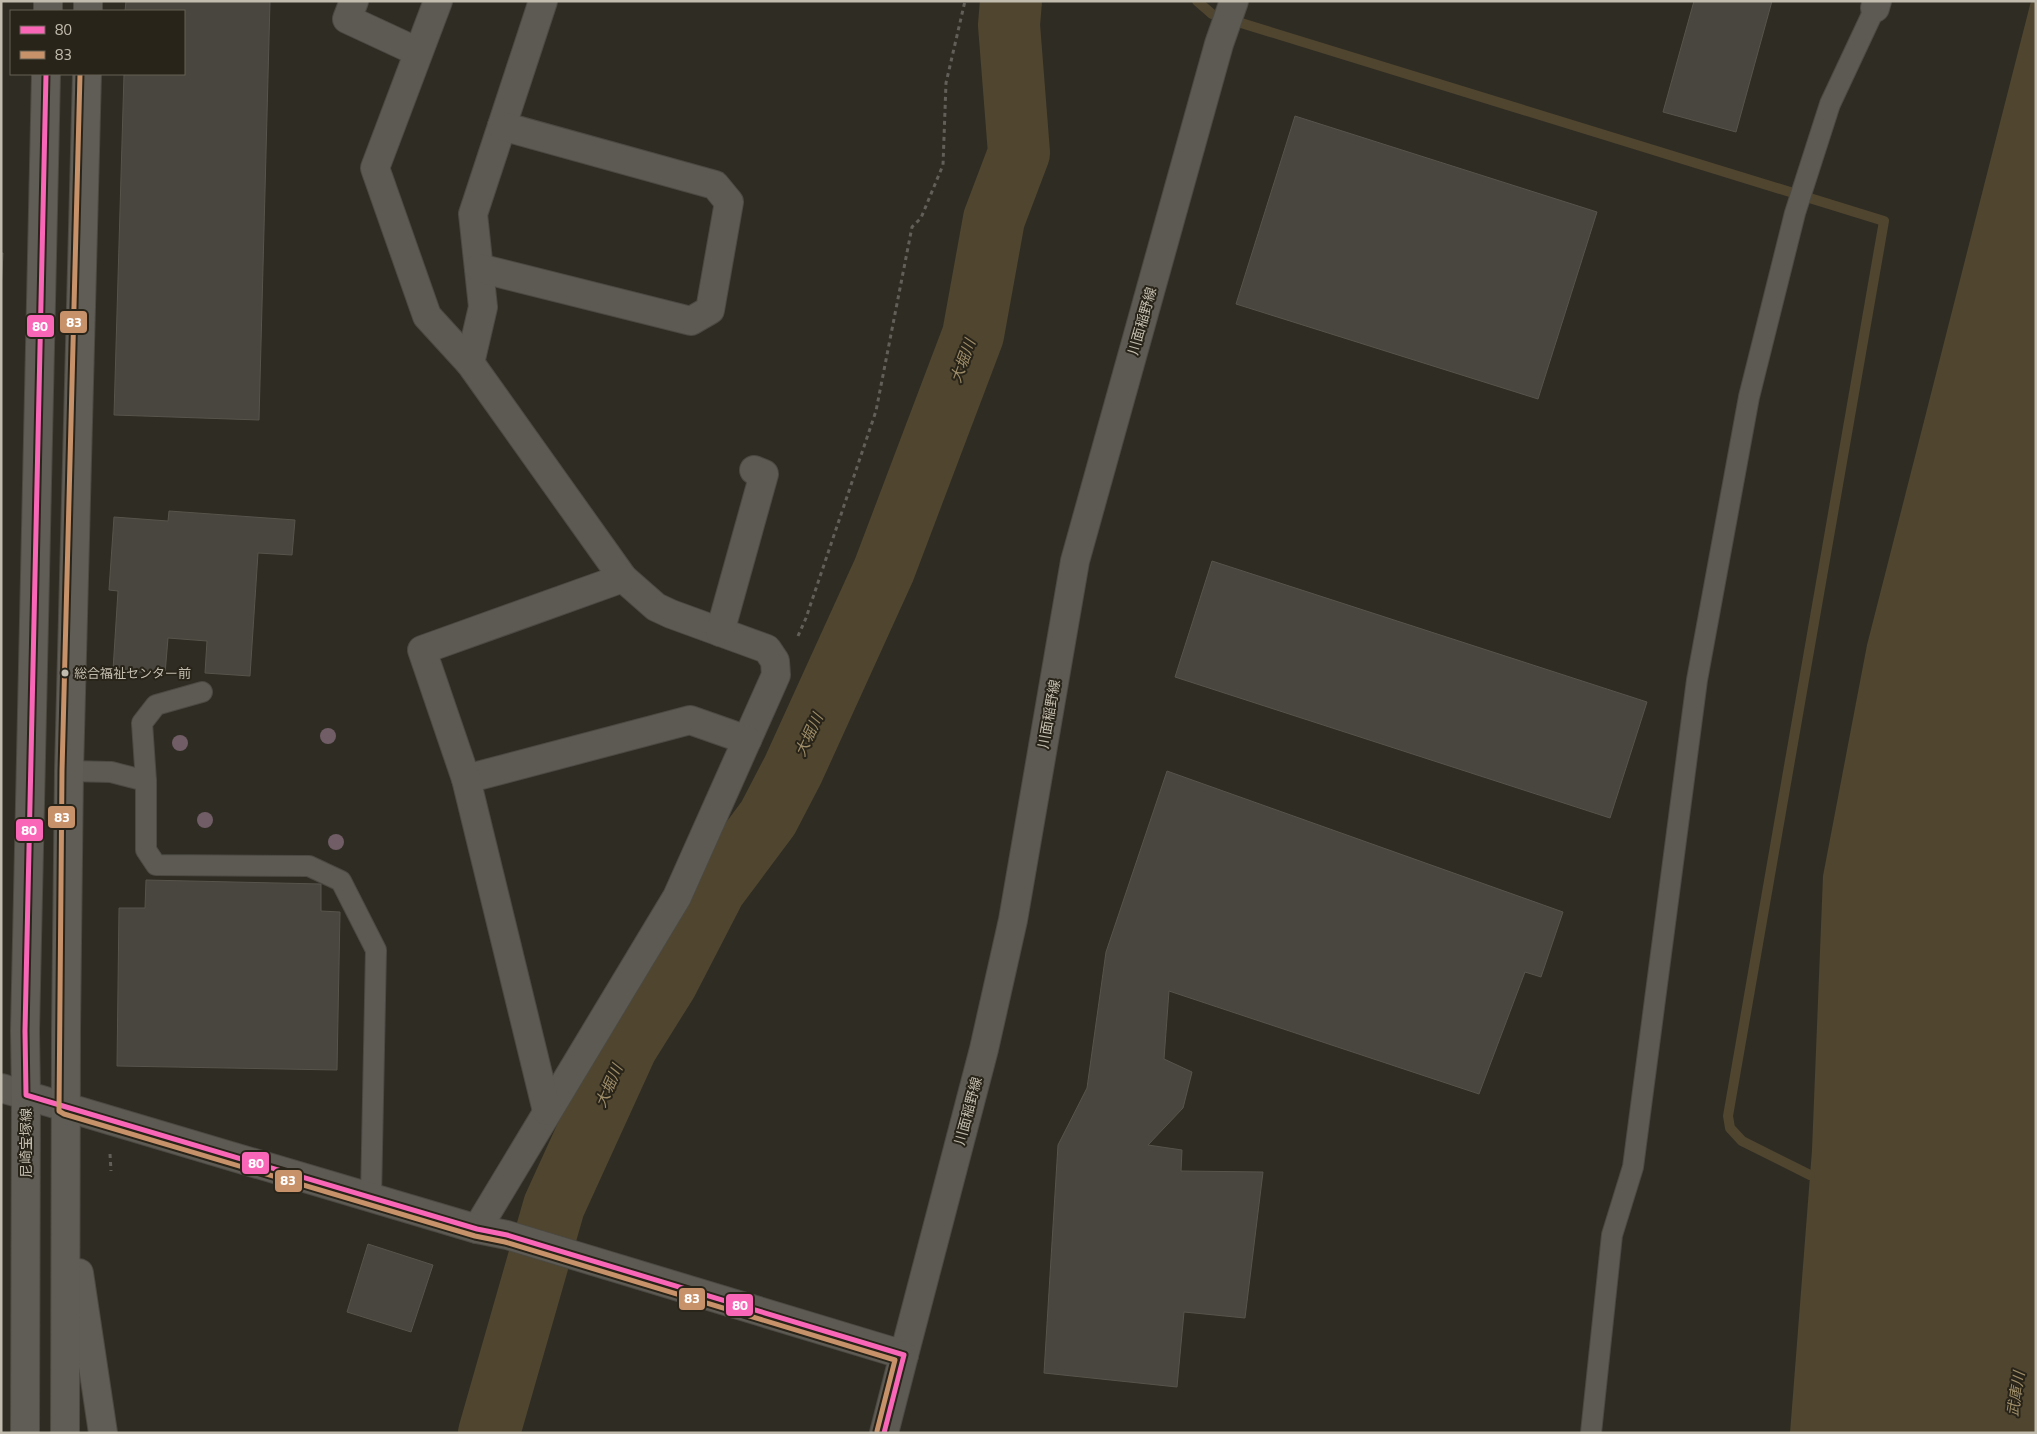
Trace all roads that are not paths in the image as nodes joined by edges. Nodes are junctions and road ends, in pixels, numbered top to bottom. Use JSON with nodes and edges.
{"nodes":[{"id":1,"x":354,"y":1,"type":"edge"},
{"id":2,"x":438,"y":1,"type":"edge"},
{"id":3,"x":543,"y":1,"type":"edge"},
{"id":4,"x":1234,"y":1,"type":"edge"},
{"id":5,"x":1876,"y":4,"type":"edge"},
{"id":6,"x":418,"y":52,"type":"junction"},
{"id":7,"x":46,"y":75,"type":"edge"},
{"id":8,"x":86,"y":75,"type":"edge"},
{"id":9,"x":502,"y":126,"type":"junction"},
{"id":10,"x":479,"y":268,"type":"junction"},
{"id":11,"x":470,"y":362,"type":"junction"},
{"id":12,"x":764,"y":473,"type":"dead end"},
{"id":13,"x":623,"y":578,"type":"junction"},
{"id":14,"x":720,"y":632,"type":"junction"},
{"id":15,"x":202,"y":692,"type":"dead end"},
{"id":16,"x":747,"y":740,"type":"junction"},
{"id":17,"x":69,"y":771,"type":"junction"},
{"id":18,"x":466,"y":779,"type":"junction"},
{"id":19,"x":146,"y":781,"type":"junction"},
{"id":20,"x":14,"y":1092,"type":"edge"},
{"id":21,"x":66,"y":1107,"type":"junction"},
{"id":22,"x":547,"y":1111,"type":"junction"},
{"id":23,"x":65,"y":1188,"type":"junction"},
{"id":24,"x":371,"y":1198,"type":"junction"},
{"id":25,"x":477,"y":1229,"type":"junction"},
{"id":26,"x":904,"y":1355,"type":"junction"},
{"id":27,"x":25,"y":1433,"type":"edge"},
{"id":28,"x":65,"y":1433,"type":"edge"},
{"id":29,"x":103,"y":1433,"type":"edge"},
{"id":30,"x":884,"y":1433,"type":"edge"},
{"id":31,"x":1591,"y":1433,"type":"edge"}],
"edges":[{"from":1,"to":6,"type":"street"},
{"from":2,"to":6,"type":"street"},
{"from":3,"to":9,"type":"street"},
{"from":4,"to":26,"type":"street","name":"川面稲野線"},
{"from":5,"to":31,"type":"lane"},
{"from":6,"to":11,"type":"street"},
{"from":7,"to":20,"type":"main road","name":"尼崎宝塚線"},
{"from":8,"to":17,"type":"main road"},
{"from":9,"to":10,"type":"street"},
{"from":9,"to":10,"type":"street"},
{"from":10,"to":11,"type":"street"},
{"from":11,"to":13,"type":"street"},
{"from":12,"to":14,"type":"street"},
{"from":13,"to":14,"type":"street"},
{"from":13,"to":18,"type":"street"},
{"from":14,"to":16,"type":"street"},
{"from":15,"to":19,"type":"lane"},
{"from":16,"to":18,"type":"street"},
{"from":16,"to":22,"type":"street"},
{"from":17,"to":19,"type":"lane"},
{"from":17,"to":21,"type":"main road"},
{"from":18,"to":22,"type":"street"},
{"from":19,"to":24,"type":"lane"},
{"from":20,"to":21,"type":"street"},
{"from":20,"to":27,"type":"main road","name":"尼崎宝塚線"},
{"from":21,"to":23,"type":"main road"},
{"from":21,"to":24,"type":"street"},
{"from":22,"to":25,"type":"street"},
{"from":23,"to":28,"type":"main road"},
{"from":23,"to":29,"type":"main road"},
{"from":24,"to":25,"type":"street"},
{"from":25,"to":26,"type":"street"},
{"from":26,"to":30,"type":"street","name":"川面稲野線"}]}
